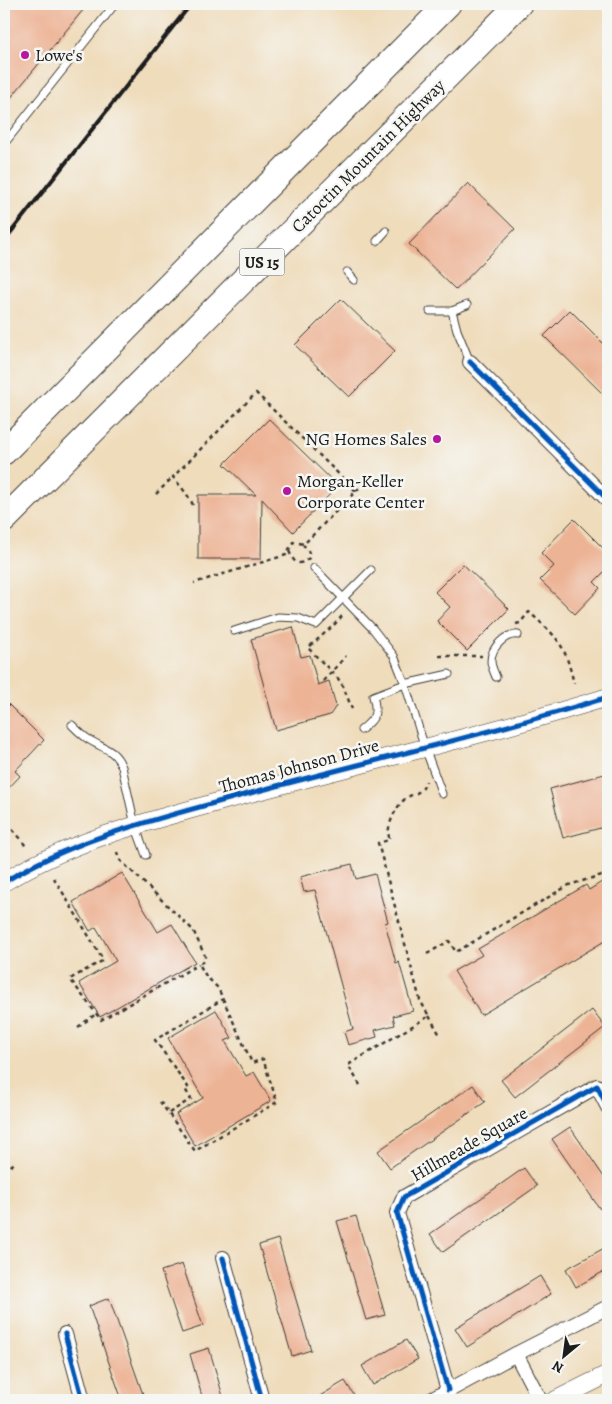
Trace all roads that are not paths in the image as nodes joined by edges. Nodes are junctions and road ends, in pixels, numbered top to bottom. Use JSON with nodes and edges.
{"nodes":[{"id":1,"x":115,"y":4,"type":"edge"},
{"id":2,"x":448,"y":4,"type":"edge"},
{"id":3,"x":520,"y":4,"type":"edge"},
{"id":4,"x":4,"y":144,"type":"edge"},
{"id":5,"x":386,"y":231,"type":"dead end"},
{"id":6,"x":377,"y":241,"type":"dead end"},
{"id":7,"x":347,"y":272,"type":"dead end"},
{"id":8,"x":354,"y":280,"type":"dead end"},
{"id":9,"x":468,"y":305,"type":"dead end"},
{"id":10,"x":430,"y":311,"type":"dead end"},
{"id":11,"x":452,"y":311,"type":"junction"},
{"id":12,"x":470,"y":362,"type":"joint"},
{"id":13,"x":4,"y":452,"type":"edge"},
{"id":14,"x":608,"y":500,"type":"edge"},
{"id":15,"x":4,"y":520,"type":"edge"},
{"id":16,"x":314,"y":568,"type":"dead end"},
{"id":17,"x":371,"y":570,"type":"dead end"},
{"id":18,"x":343,"y":598,"type":"junction"},
{"id":19,"x":234,"y":631,"type":"dead end"},
{"id":20,"x":518,"y":635,"type":"dead end"},
{"id":21,"x":449,"y":674,"type":"dead end"},
{"id":22,"x":496,"y":677,"type":"dead end"},
{"id":23,"x":405,"y":684,"type":"junction"},
{"id":24,"x":608,"y":697,"type":"edge"},
{"id":25,"x":72,"y":725,"type":"dead end"},
{"id":26,"x":361,"y":730,"type":"dead end"},
{"id":27,"x":425,"y":748,"type":"junction"},
{"id":28,"x":442,"y":794,"type":"dead end"},
{"id":29,"x":135,"y":825,"type":"junction"},
{"id":30,"x":146,"y":855,"type":"dead end"},
{"id":31,"x":4,"y":882,"type":"edge"},
{"id":32,"x":608,"y":1107,"type":"edge"},
{"id":33,"x":224,"y":1258,"type":"dead end"},
{"id":34,"x":608,"y":1307,"type":"edge"},
{"id":35,"x":65,"y":1334,"type":"dead end"},
{"id":36,"x":516,"y":1354,"type":"junction"},
{"id":37,"x":608,"y":1374,"type":"edge"},
{"id":38,"x":448,"y":1390,"type":"junction"},
{"id":39,"x":83,"y":1400,"type":"edge"},
{"id":40,"x":262,"y":1400,"type":"edge"},
{"id":41,"x":431,"y":1400,"type":"edge"},
{"id":42,"x":540,"y":1400,"type":"edge"},
{"id":43,"x":556,"y":1400,"type":"edge"}],
"edges":[{"from":1,"to":4,"type":"lane"},
{"from":2,"to":13,"type":"highway","number":"US 15"},
{"from":3,"to":15,"type":"highway","name":"Catoctin Mountain Highway","number":"US 15"},
{"from":5,"to":6,"type":"lane"},
{"from":7,"to":8,"type":"lane"},
{"from":9,"to":11,"type":"lane"},
{"from":10,"to":11,"type":"lane"},
{"from":11,"to":12,"type":"lane"},
{"from":12,"to":14,"type":"street"},
{"from":16,"to":18,"type":"lane"},
{"from":17,"to":18,"type":"lane"},
{"from":18,"to":19,"type":"lane"},
{"from":18,"to":23,"type":"lane"},
{"from":20,"to":22,"type":"lane"},
{"from":21,"to":23,"type":"lane"},
{"from":23,"to":26,"type":"lane"},
{"from":23,"to":27,"type":"lane"},
{"from":24,"to":27,"type":"street","name":"Thomas Johnson Drive"},
{"from":25,"to":29,"type":"lane"},
{"from":27,"to":28,"type":"lane"},
{"from":27,"to":29,"type":"street","name":"Thomas Johnson Drive"},
{"from":29,"to":30,"type":"lane"},
{"from":29,"to":31,"type":"street","name":"Thomas Johnson Drive"},
{"from":32,"to":38,"type":"street","name":"Hillmeade Square"},
{"from":33,"to":40,"type":"street"},
{"from":34,"to":36,"type":"street"},
{"from":35,"to":39,"type":"street"},
{"from":36,"to":38,"type":"street"},
{"from":36,"to":42,"type":"street"},
{"from":37,"to":43,"type":"street"},
{"from":38,"to":41,"type":"street"}]}
